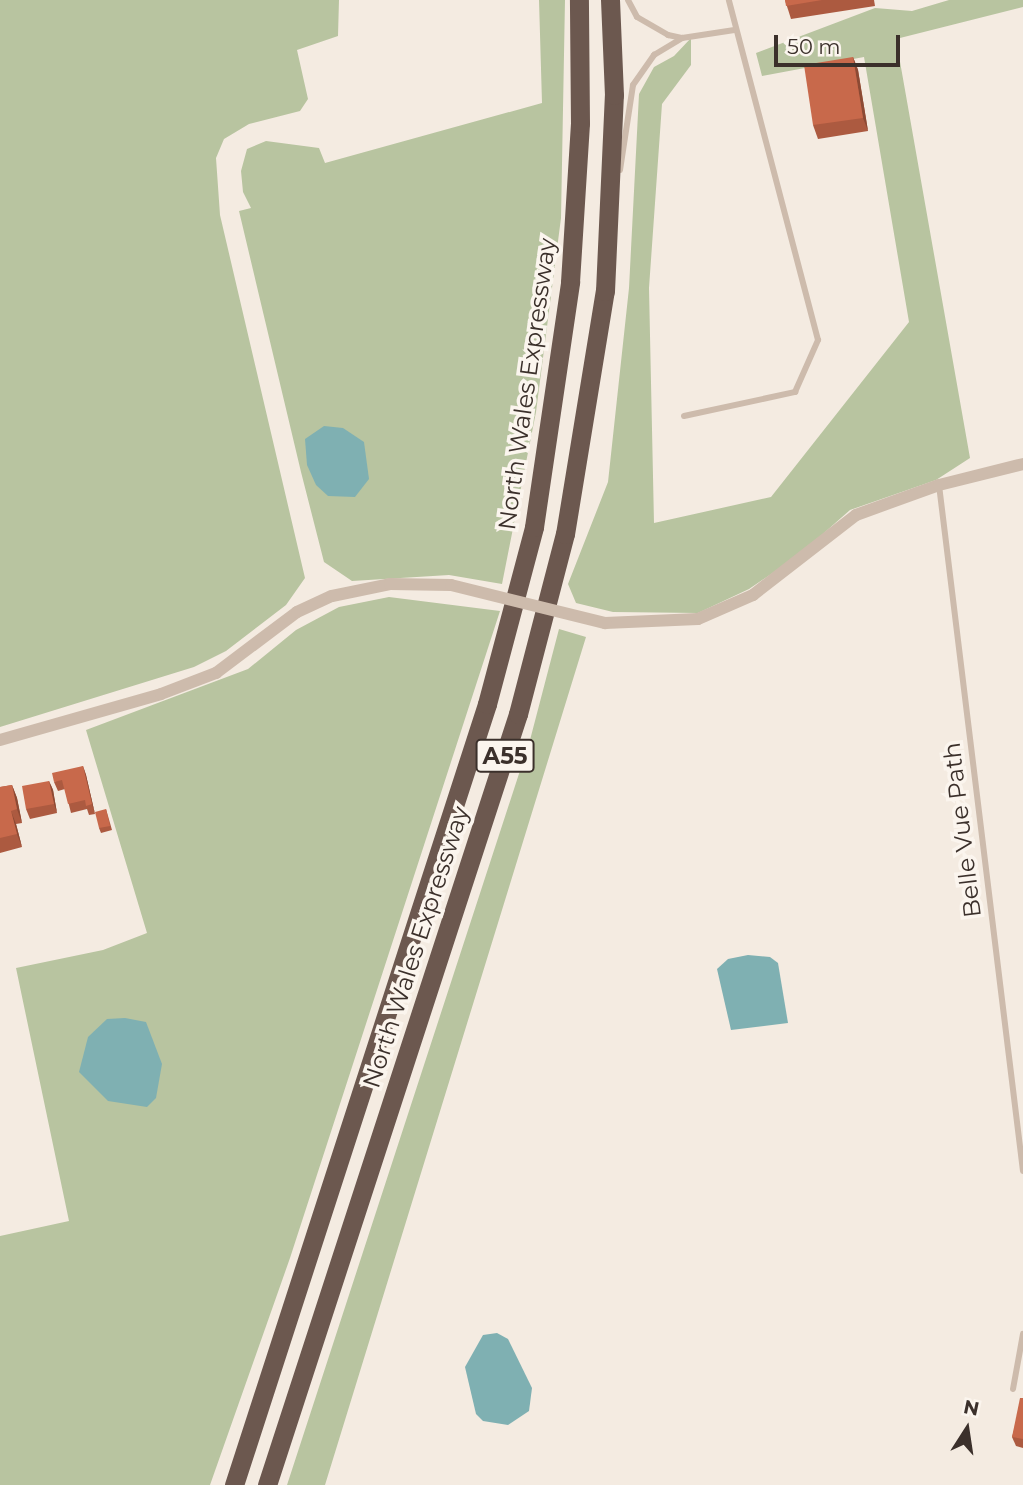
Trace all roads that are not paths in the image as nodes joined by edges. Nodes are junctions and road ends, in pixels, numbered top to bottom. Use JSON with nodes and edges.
{"nodes":[{"id":1,"x":579,"y":0,"type":"edge"},
{"id":2,"x":610,"y":0,"type":"edge"},
{"id":3,"x":628,"y":0,"type":"edge"},
{"id":4,"x":729,"y":0,"type":"edge"},
{"id":5,"x":734,"y":30,"type":"junction"},
{"id":6,"x":682,"y":38,"type":"junction"},
{"id":7,"x":606,"y":257,"type":"junction"},
{"id":8,"x":684,"y":416,"type":"dead end"},
{"id":9,"x":1023,"y":464,"type":"edge"},
{"id":10,"x":939,"y":485,"type":"junction"},
{"id":11,"x":0,"y":740,"type":"edge"},
{"id":12,"x":1023,"y":1171,"type":"edge"},
{"id":13,"x":1023,"y":1334,"type":"edge"},
{"id":14,"x":1013,"y":1389,"type":"dead end"},
{"id":15,"x":234,"y":1485,"type":"edge"},
{"id":16,"x":267,"y":1485,"type":"edge"}],
"edges":[{"from":1,"to":15,"type":"highway","name":"North Wales Expressway","number":"A55"},
{"from":2,"to":7,"type":"highway","name":"North Wales Expressway","number":"A55"},
{"from":3,"to":6,"type":"lane"},
{"from":4,"to":5,"type":"lane"},
{"from":5,"to":6,"type":"lane"},
{"from":5,"to":8,"type":"lane"},
{"from":6,"to":7,"type":"lane"},
{"from":7,"to":16,"type":"highway","name":"North Wales Expressway","number":"A55"},
{"from":9,"to":10,"type":"street"},
{"from":10,"to":11,"type":"street","bridge":true},
{"from":10,"to":12,"type":"lane","name":"Belle Vue Path"},
{"from":13,"to":14,"type":"lane"}]}
